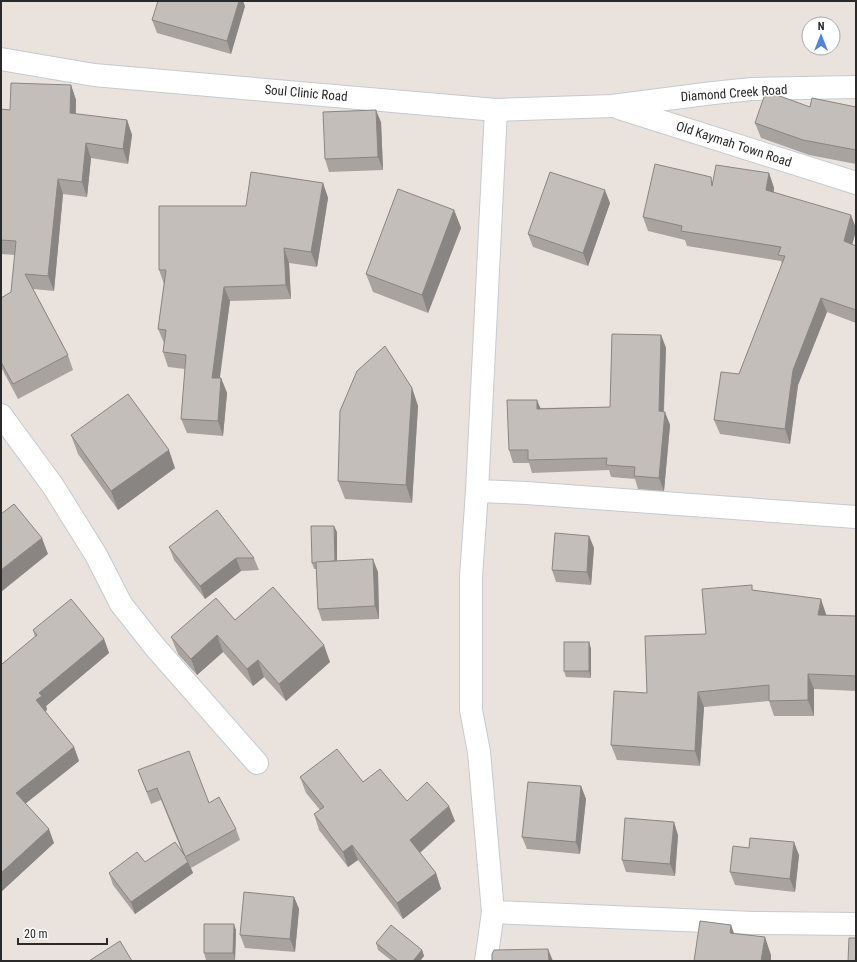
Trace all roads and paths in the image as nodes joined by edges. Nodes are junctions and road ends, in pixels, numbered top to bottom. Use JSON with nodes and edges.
{"nodes":[{"id":1,"x":1,"y":59,"type":"edge"},
{"id":2,"x":856,"y":87,"type":"edge"},
{"id":3,"x":612,"y":106,"type":"junction"},
{"id":4,"x":496,"y":110,"type":"junction"},
{"id":5,"x":856,"y":183,"type":"edge"},
{"id":6,"x":1,"y":415,"type":"edge"},
{"id":7,"x":477,"y":491,"type":"junction"},
{"id":8,"x":856,"y":517,"type":"edge"},
{"id":9,"x":256,"y":763,"type":"dead end"},
{"id":10,"x":493,"y":912,"type":"junction"},
{"id":11,"x":856,"y":924,"type":"edge"},
{"id":12,"x":486,"y":961,"type":"edge"}],
"edges":[{"from":1,"to":4,"type":"street","name":"Soul Clinic Road"},
{"from":2,"to":3,"type":"street","name":"Diamond Creek Road"},
{"from":3,"to":4,"type":"street","name":"Soul Clinic Road"},
{"from":3,"to":5,"type":"street","name":"Old Kaymah Town Road"},
{"from":4,"to":7,"type":"street"},
{"from":6,"to":9,"type":"street"},
{"from":7,"to":8,"type":"street"},
{"from":7,"to":10,"type":"street"},
{"from":10,"to":11,"type":"street"},
{"from":10,"to":12,"type":"street"}]}
